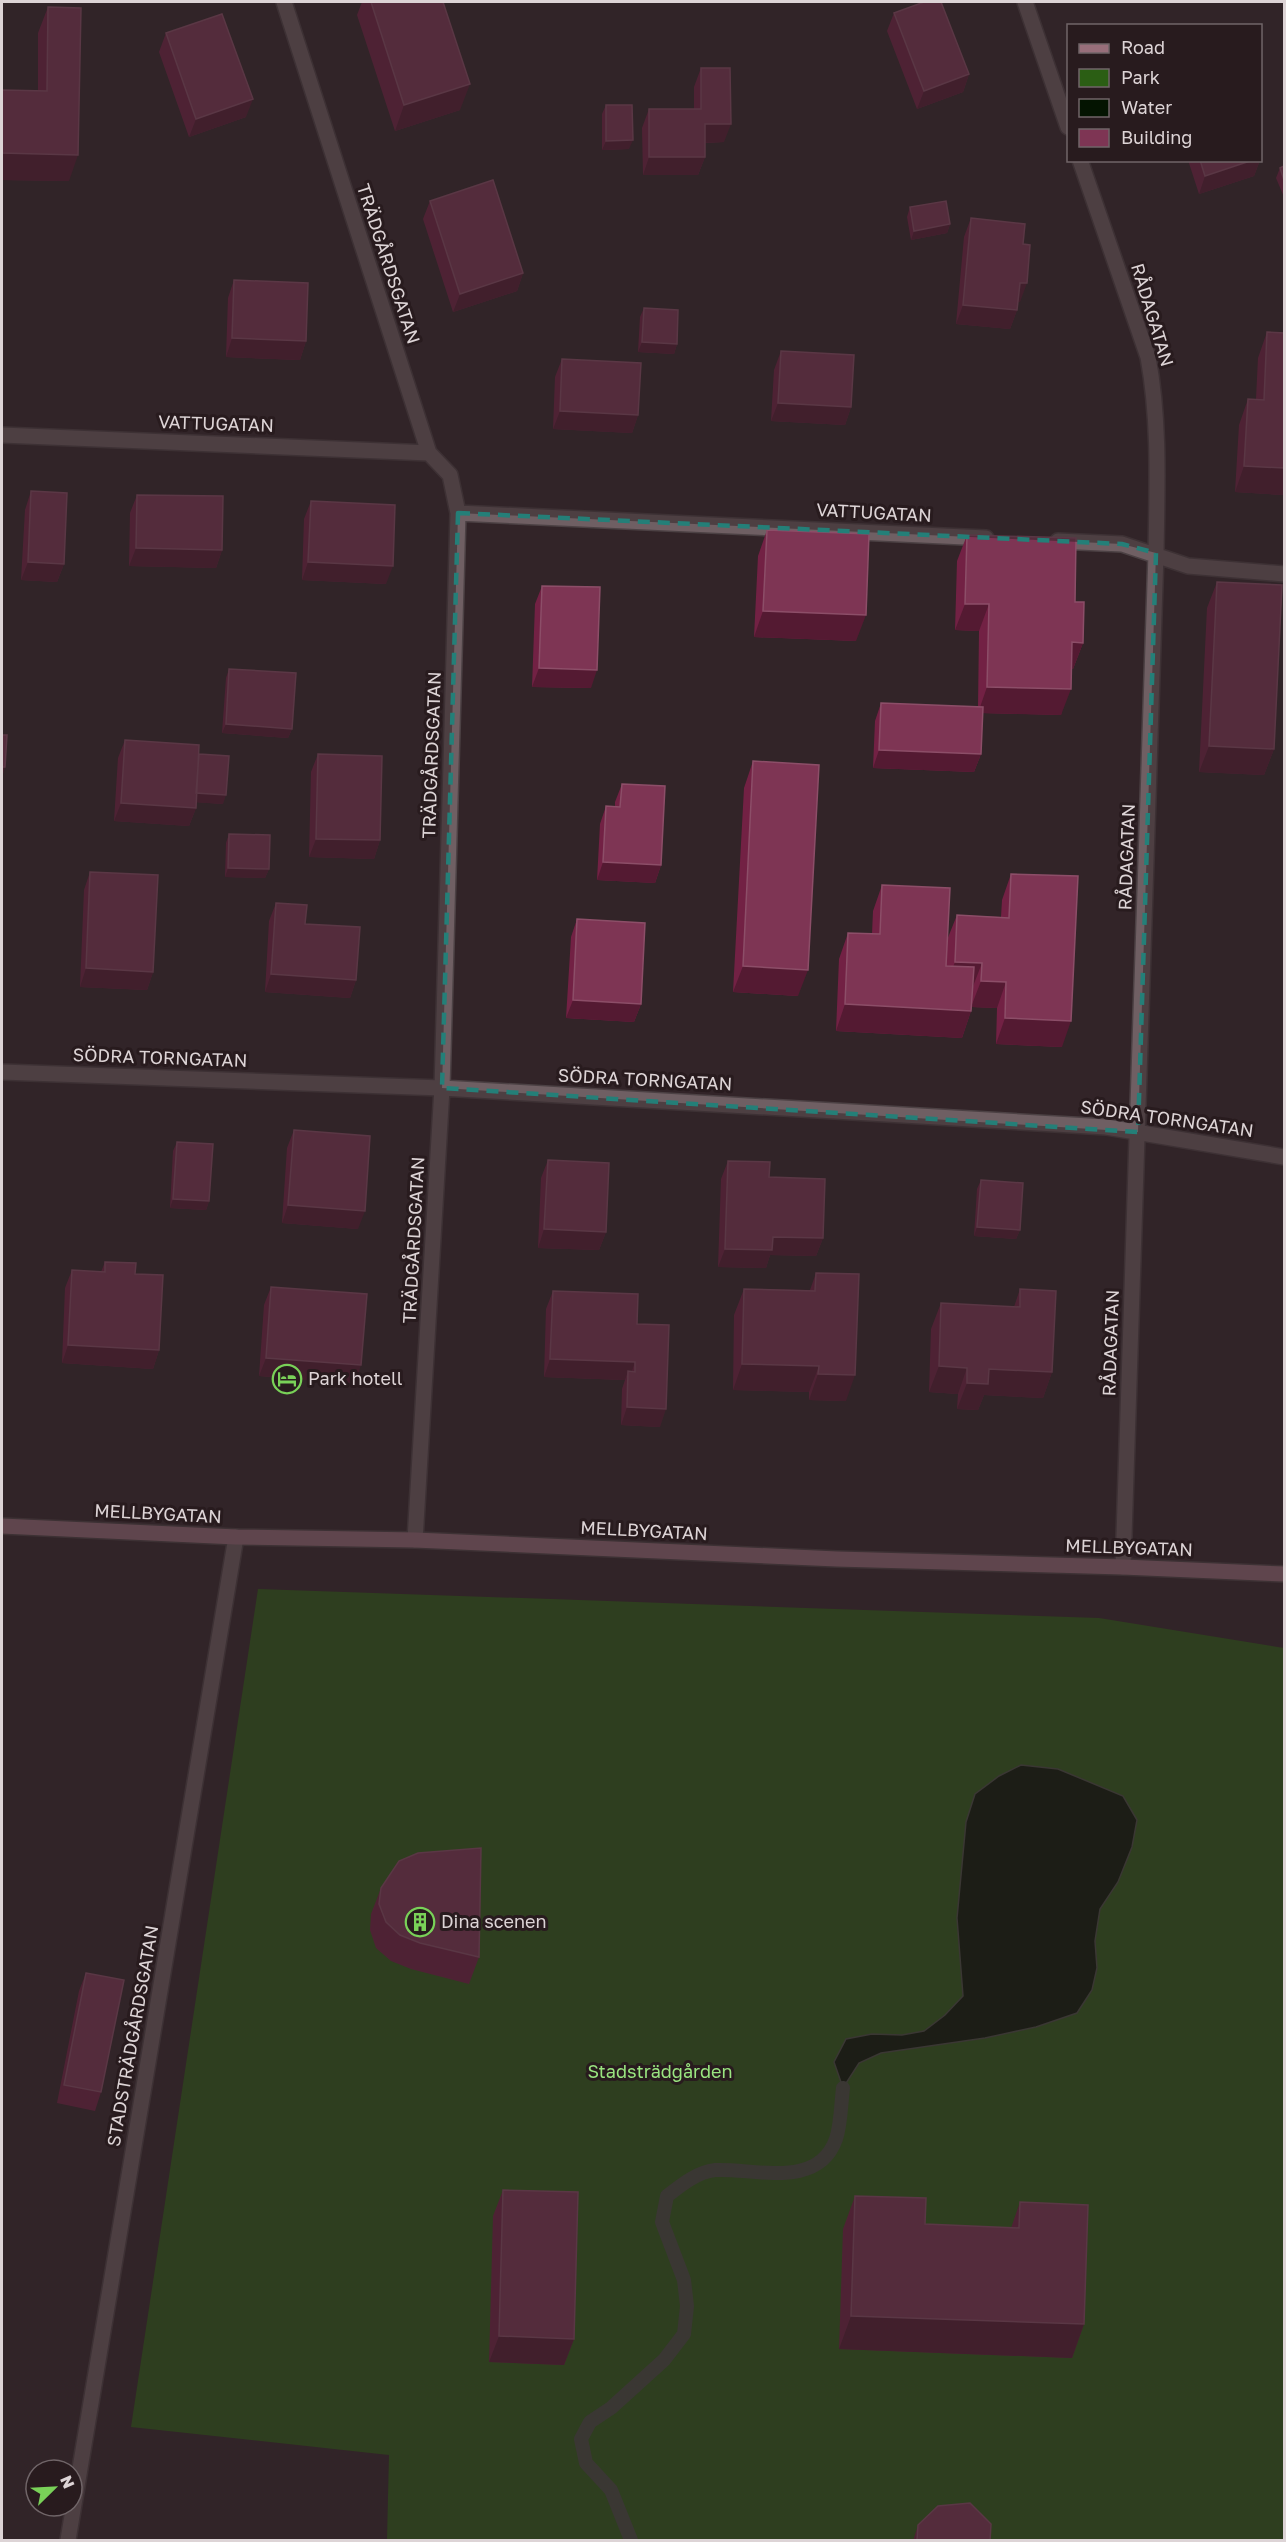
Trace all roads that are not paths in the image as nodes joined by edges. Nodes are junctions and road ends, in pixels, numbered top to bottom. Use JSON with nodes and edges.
{"nodes":[{"id":1,"x":284,"y":2,"type":"edge"},
{"id":2,"x":1025,"y":2,"type":"edge"},
{"id":3,"x":1067,"y":125,"type":"edge"},
{"id":4,"x":1081,"y":162,"type":"edge"},
{"id":5,"x":2,"y":435,"type":"edge"},
{"id":6,"x":429,"y":453,"type":"junction"},
{"id":7,"x":458,"y":513,"type":"junction"},
{"id":8,"x":1003,"y":538,"type":"edge"},
{"id":9,"x":1039,"y":540,"type":"edge"},
{"id":10,"x":1156,"y":553,"type":"junction"},
{"id":11,"x":1284,"y":574,"type":"edge"},
{"id":12,"x":2,"y":1072,"type":"edge"},
{"id":13,"x":442,"y":1088,"type":"junction"},
{"id":14,"x":1138,"y":1132,"type":"junction"},
{"id":15,"x":1284,"y":1157,"type":"edge"},
{"id":16,"x":2,"y":1527,"type":"edge"},
{"id":17,"x":236,"y":1537,"type":"junction"},
{"id":18,"x":415,"y":1540,"type":"junction"},
{"id":19,"x":1123,"y":1567,"type":"junction"},
{"id":20,"x":1284,"y":1574,"type":"edge"},
{"id":21,"x":68,"y":2541,"type":"edge"}],
"edges":[{"from":1,"to":6,"type":"street","name":"TRÄDGÅRDSGATAN"},
{"from":2,"to":3,"type":"street"},
{"from":4,"to":10,"type":"street","name":"RÅDAGATAN"},
{"from":5,"to":6,"type":"street","name":"VATTUGATAN"},
{"from":6,"to":7,"type":"street","name":"TRÄDGÅRDSGATAN"},
{"from":7,"to":8,"type":"street","name":"VATTUGATAN"},
{"from":7,"to":13,"type":"street","name":"TRÄDGÅRDSGATAN"},
{"from":9,"to":10,"type":"street"},
{"from":10,"to":11,"type":"street"},
{"from":10,"to":14,"type":"street","name":"RÅDAGATAN"},
{"from":12,"to":13,"type":"street","name":"SÖDRA TORNGATAN"},
{"from":13,"to":14,"type":"street","name":"SÖDRA TORNGATAN"},
{"from":13,"to":18,"type":"street","name":"TRÄDGÅRDSGATAN"},
{"from":14,"to":15,"type":"street","name":"SÖDRA TORNGATAN"},
{"from":14,"to":19,"type":"street","name":"RÅDAGATAN"},
{"from":16,"to":17,"type":"main road","name":"MELLBYGATAN"},
{"from":17,"to":18,"type":"main road","name":"MELLBYGATAN"},
{"from":17,"to":21,"type":"street","name":"STADSTRÄDGÅRDSGATAN"},
{"from":18,"to":19,"type":"main road","name":"MELLBYGATAN"},
{"from":19,"to":20,"type":"main road","name":"MELLBYGATAN"}]}
